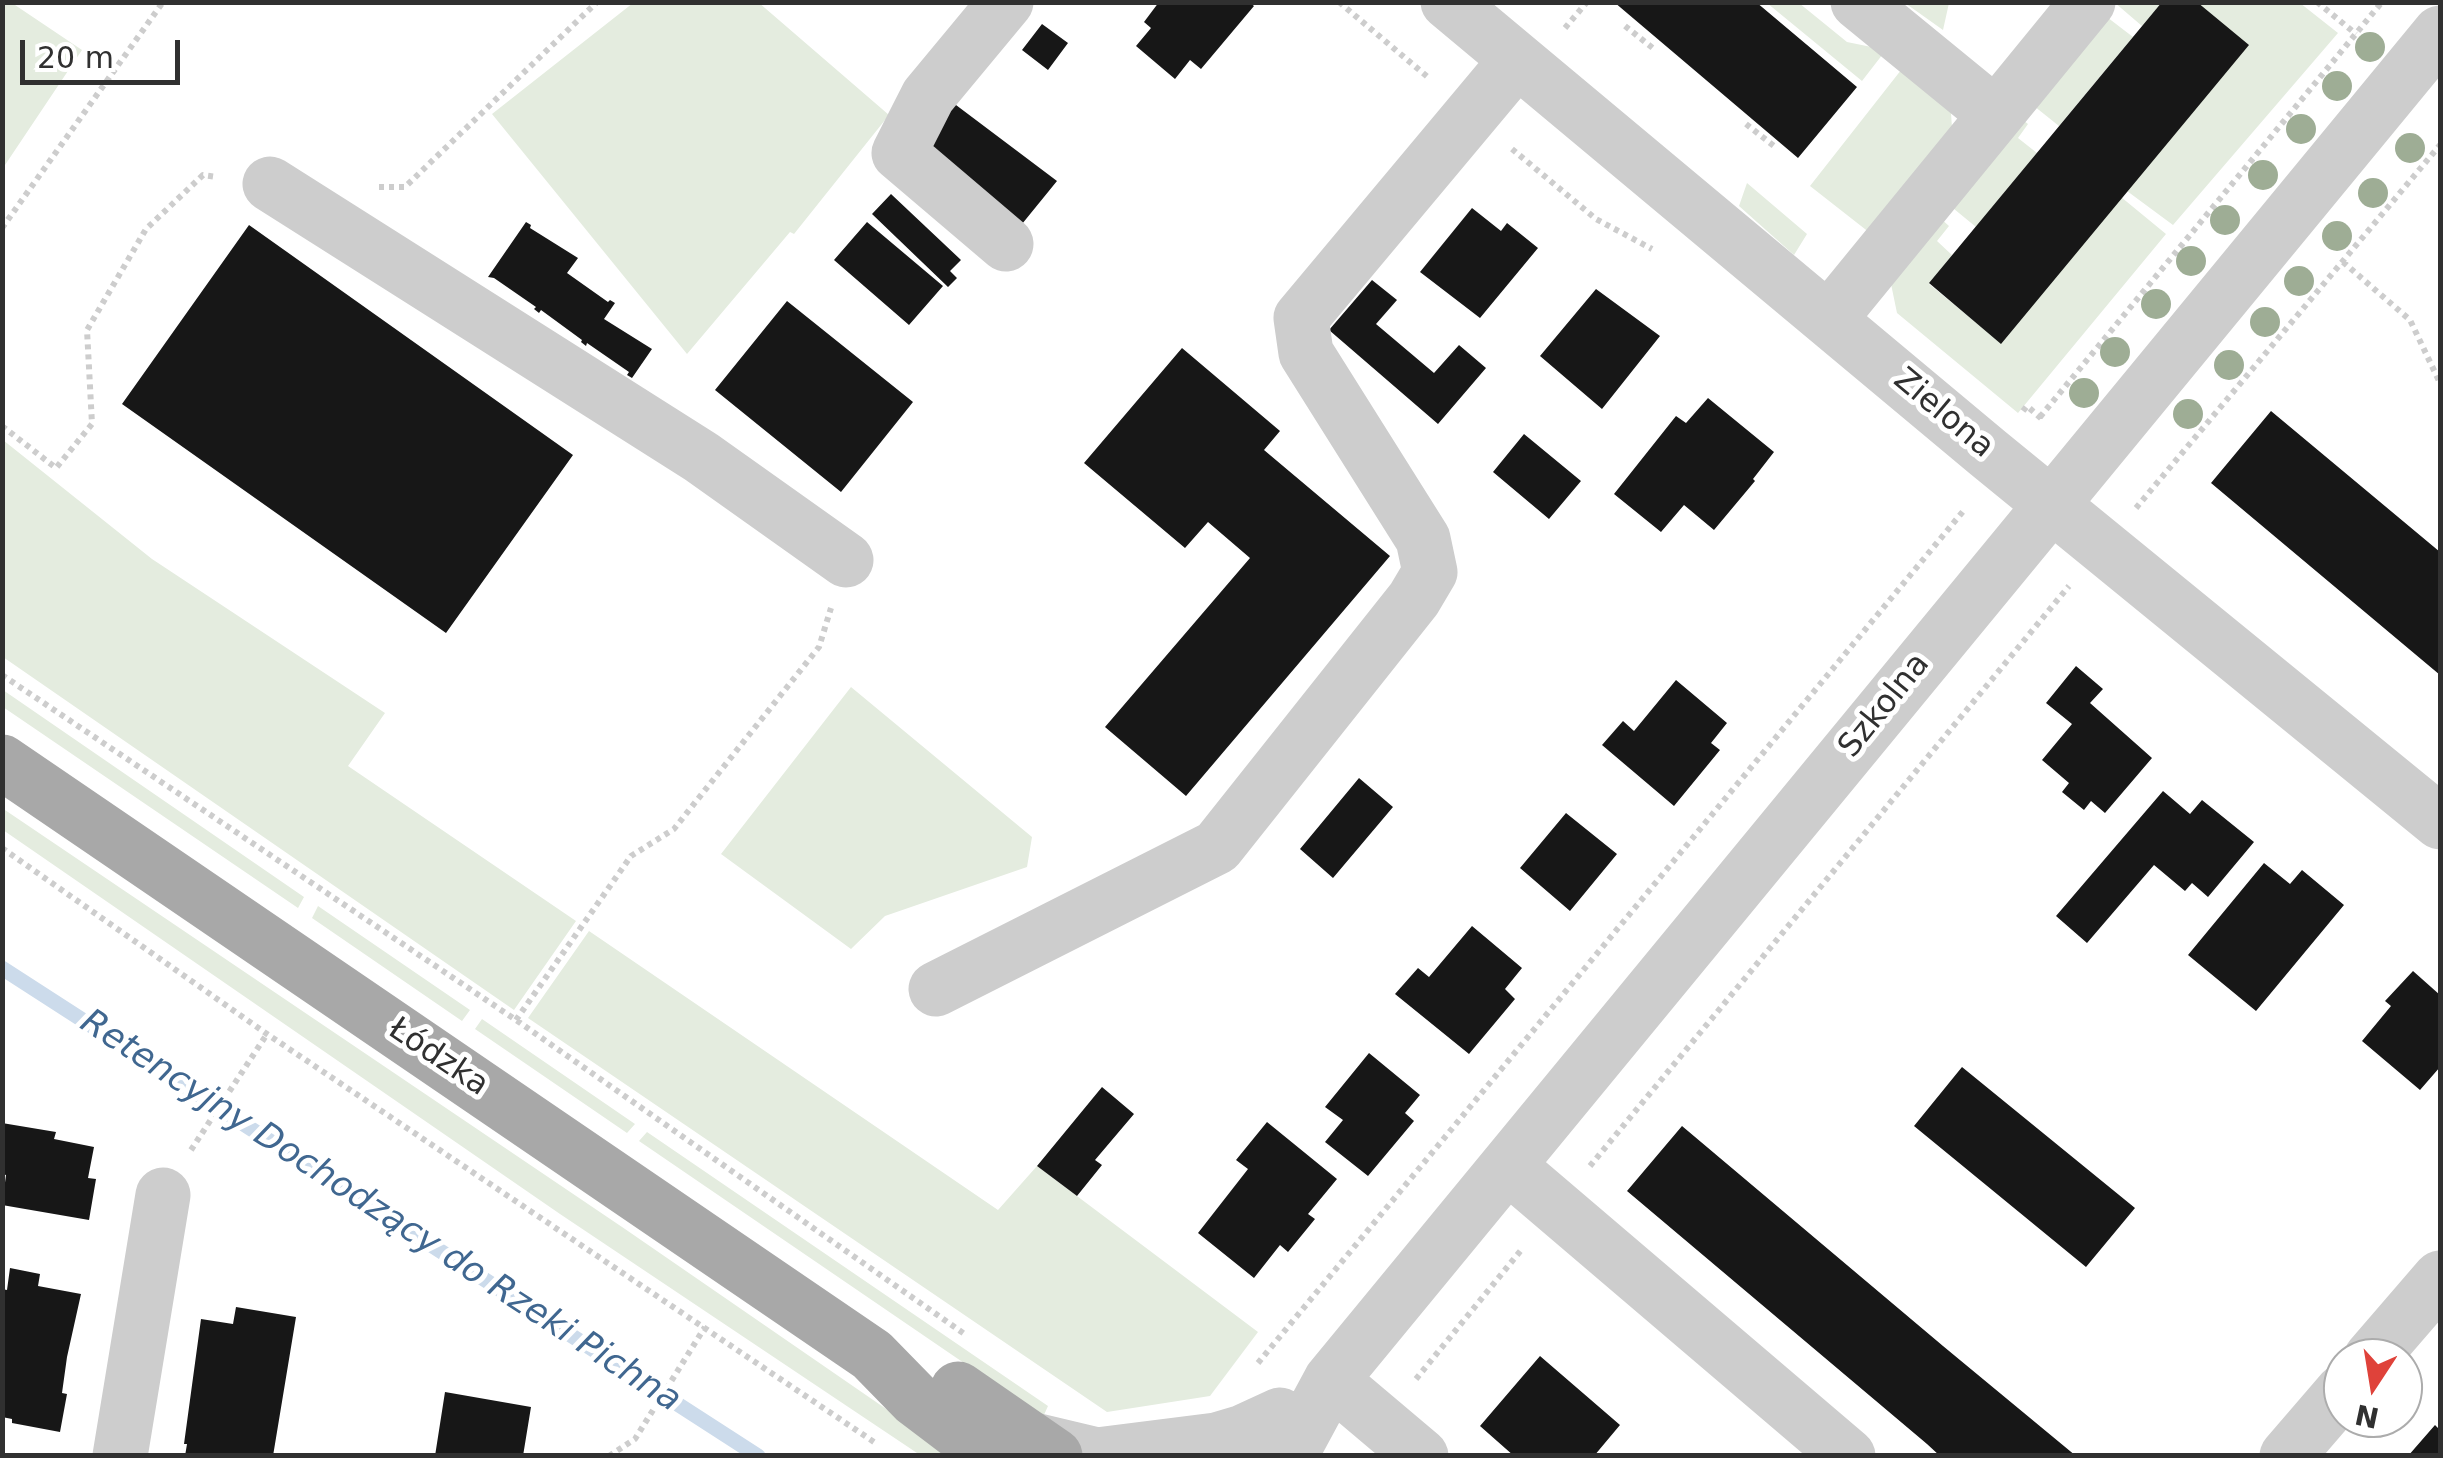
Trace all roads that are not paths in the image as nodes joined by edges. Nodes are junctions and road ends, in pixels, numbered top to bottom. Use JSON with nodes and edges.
{"nodes":[{"id":1,"x":1006,"y":2,"type":"edge"},
{"id":2,"x":1448,"y":2,"type":"edge"},
{"id":3,"x":1858,"y":2,"type":"edge"},
{"id":4,"x":2088,"y":2,"type":"edge"},
{"id":5,"x":1516,"y":61,"type":"junction"},
{"id":6,"x":2429,"y":69,"type":"edge"},
{"id":7,"x":1995,"y":114,"type":"junction"},
{"id":8,"x":270,"y":184,"type":"dead end"},
{"id":9,"x":1006,"y":244,"type":"dead end"},
{"id":10,"x":1829,"y":319,"type":"junction"},
{"id":11,"x":2052,"y":504,"type":"junction"},
{"id":12,"x":846,"y":560,"type":"road end"},
{"id":13,"x":2,"y":762,"type":"edge"},
{"id":14,"x":2440,"y":822,"type":"edge"},
{"id":15,"x":936,"y":989,"type":"dead end"},
{"id":16,"x":1508,"y":1166,"type":"junction"},
{"id":17,"x":162,"y":1196,"type":"dead end"},
{"id":18,"x":2440,"y":1278,"type":"edge"},
{"id":19,"x":2388,"y":1338,"type":"edge"},
{"id":20,"x":1331,"y":1380,"type":"junction"},
{"id":21,"x":2323,"y":1414,"type":"edge"},
{"id":22,"x":1401,"y":1438,"type":"edge"},
{"id":23,"x":1272,"y":1442,"type":"edge"},
{"id":24,"x":1026,"y":1450,"type":"edge"},
{"id":25,"x":120,"y":1456,"type":"edge"},
{"id":26,"x":1848,"y":1456,"type":"edge"},
{"id":27,"x":2287,"y":1456,"type":"edge"}],
"edges":[{"from":1,"to":9,"type":"street"},
{"from":2,"to":5,"type":"street","name":"Zielona"},
{"from":3,"to":7,"type":"street"},
{"from":4,"to":7,"type":"street"},
{"from":5,"to":10,"type":"street","name":"Zielona"},
{"from":5,"to":15,"type":"street"},
{"from":6,"to":11,"type":"street","name":"Szkolna"},
{"from":7,"to":10,"type":"street"},
{"from":8,"to":12,"type":"street"},
{"from":10,"to":11,"type":"street","name":"Zielona"},
{"from":11,"to":14,"type":"street","name":"Zielona"},
{"from":11,"to":16,"type":"street","name":"Szkolna"},
{"from":13,"to":24,"type":"main road","name":"Łódzka"},
{"from":16,"to":20,"type":"street","name":"Szkolna"},
{"from":16,"to":26,"type":"street"},
{"from":17,"to":25,"type":"street"},
{"from":18,"to":19,"type":"street"},
{"from":20,"to":22,"type":"street"},
{"from":20,"to":23,"type":"street","name":"Szkolna"},
{"from":21,"to":27,"type":"street"},
{"from":23,"to":24,"type":"street","name":"Szkolna"}]}
